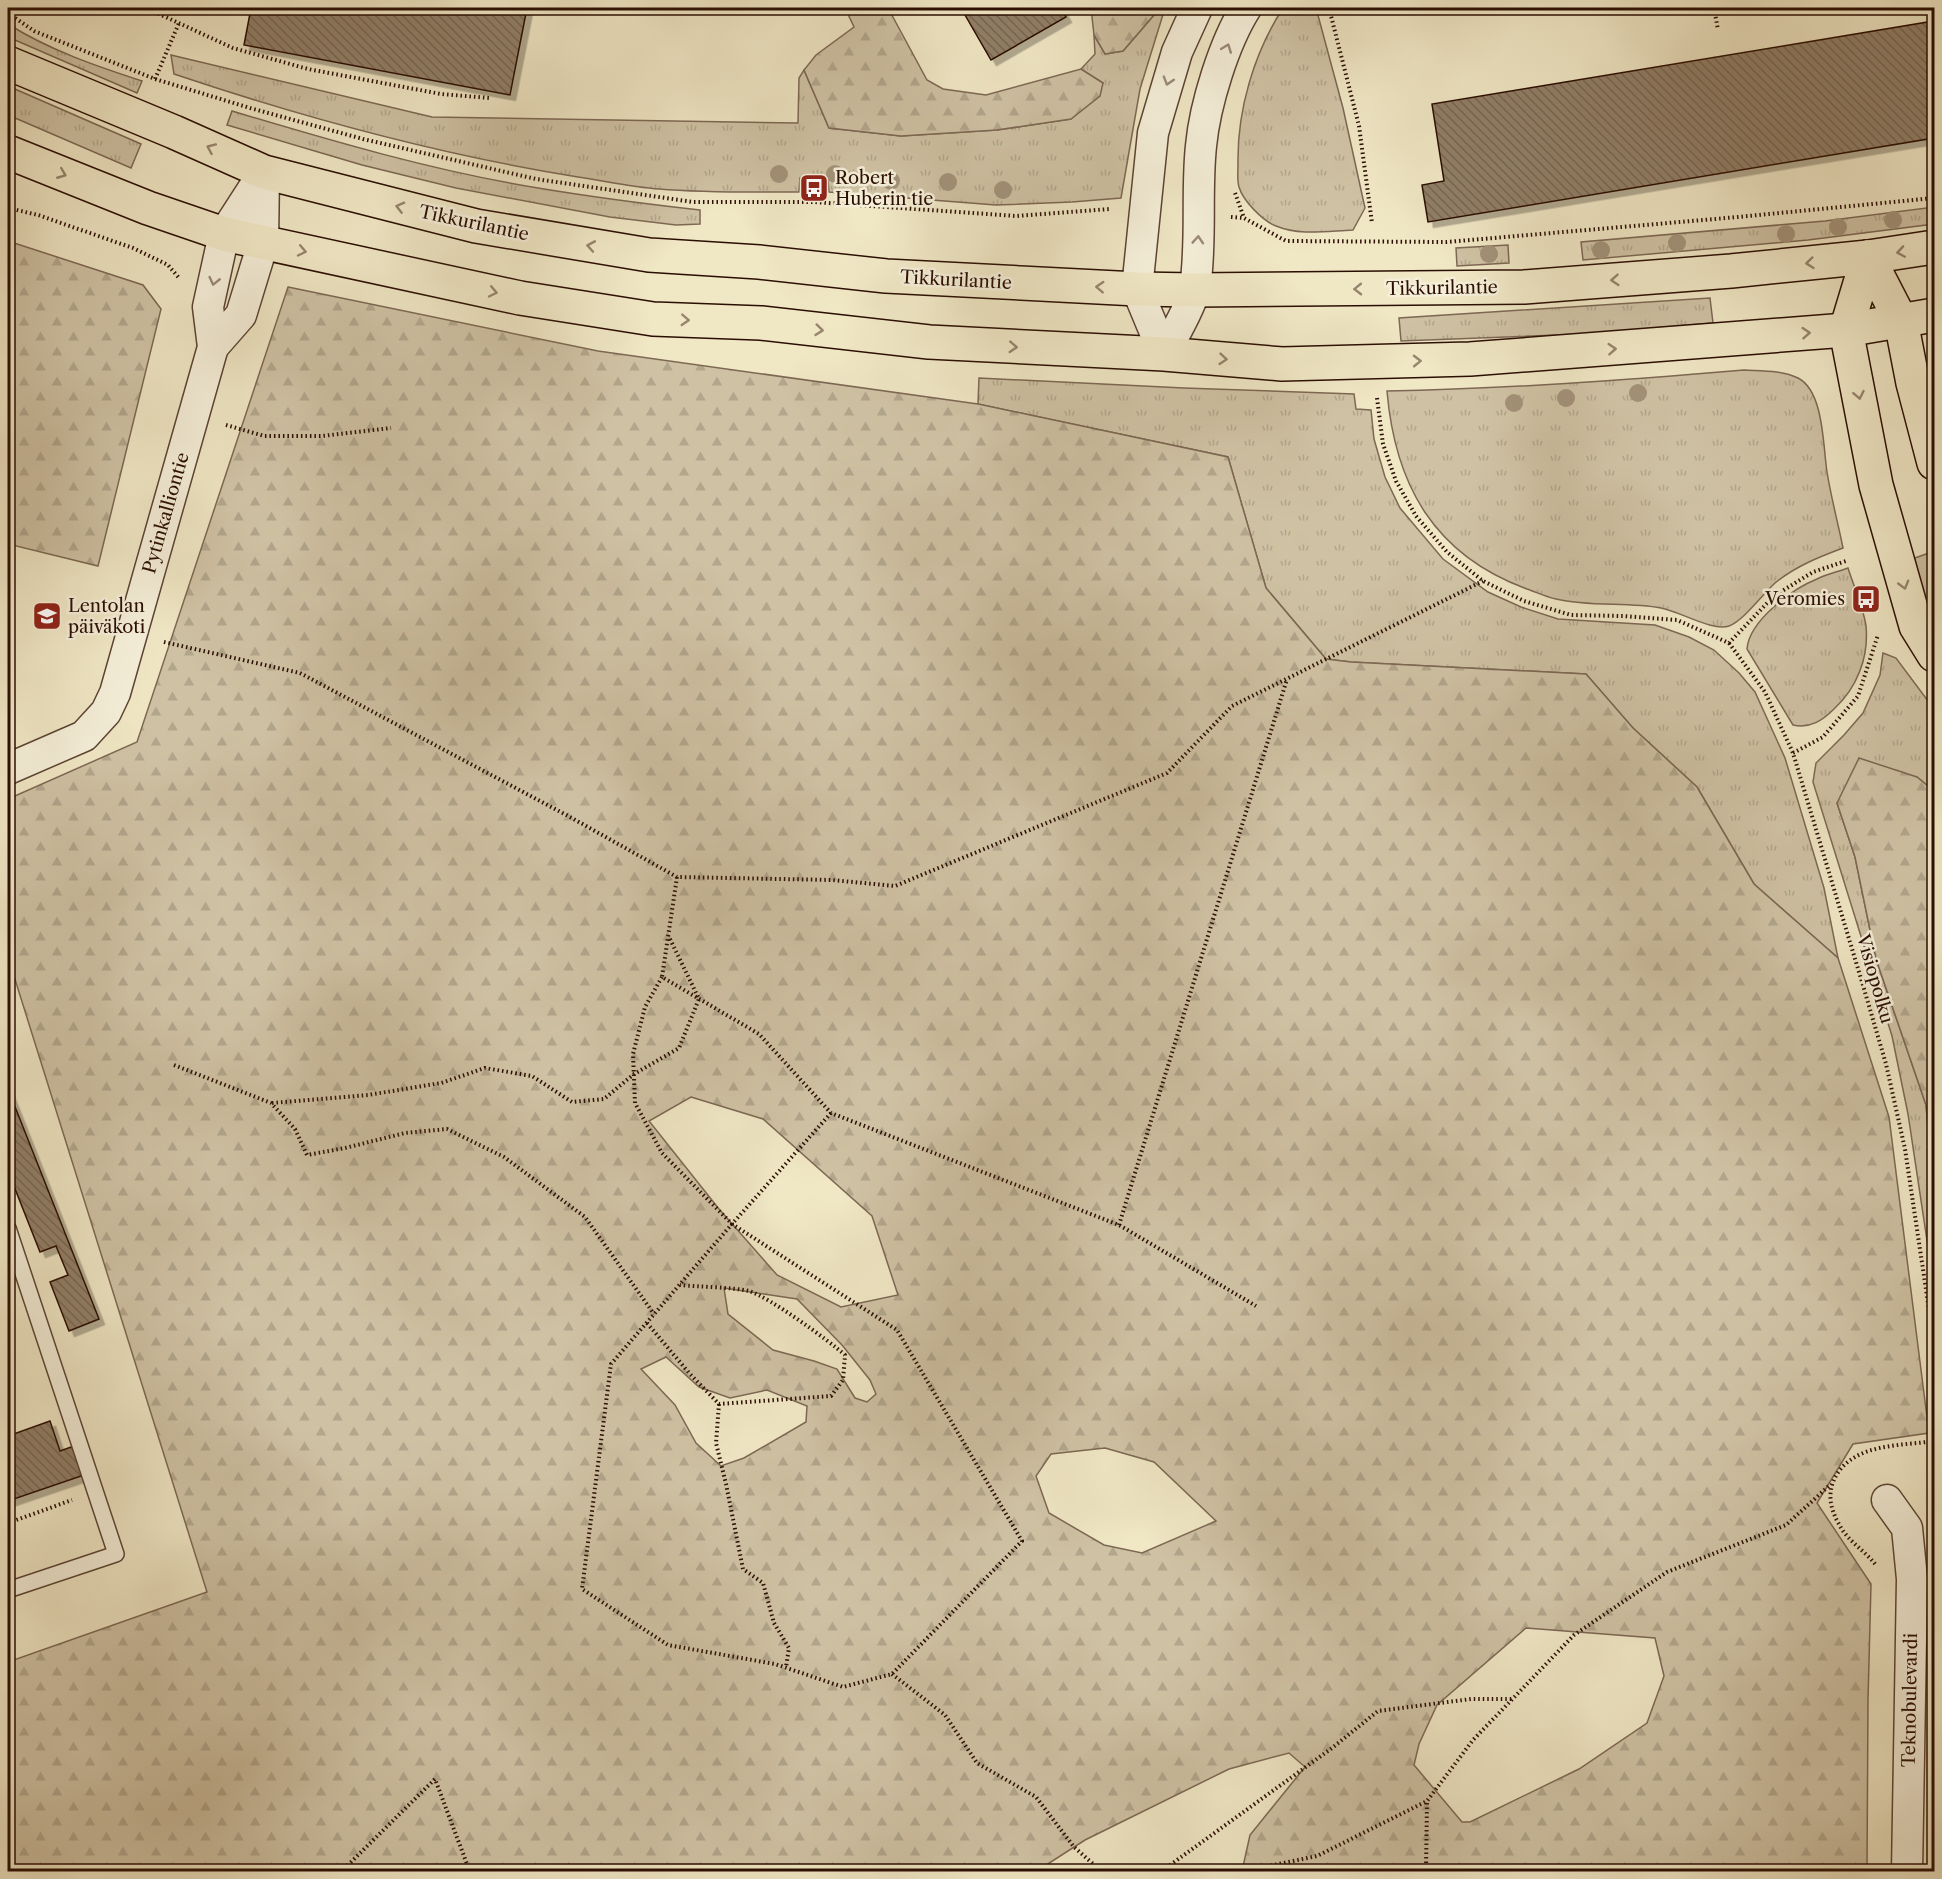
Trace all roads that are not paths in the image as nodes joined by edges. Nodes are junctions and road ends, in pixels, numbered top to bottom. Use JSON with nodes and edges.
{"nodes":[{"id":1,"x":1197,"y":8,"type":"edge"},
{"id":2,"x":1246,"y":8,"type":"edge"},
{"id":3,"x":8,"y":63,"type":"edge"},
{"id":4,"x":8,"y":152,"type":"edge"},
{"id":5,"x":264,"y":172,"type":"junction"},
{"id":6,"x":224,"y":234,"type":"junction"},
{"id":7,"x":263,"y":243,"type":"junction"},
{"id":8,"x":1935,"y":247,"type":"edge"},
{"id":9,"x":1868,"y":257,"type":"junction"},
{"id":10,"x":1137,"y":290,"type":"junction"},
{"id":11,"x":1195,"y":290,"type":"junction"},
{"id":12,"x":1935,"y":315,"type":"edge"},
{"id":13,"x":1901,"y":321,"type":"junction"},
{"id":14,"x":1846,"y":330,"type":"junction"},
{"id":15,"x":213,"y":347,"type":"junction"},
{"id":16,"x":1164,"y":354,"type":"junction"},
{"id":17,"x":1935,"y":464,"type":"edge"},
{"id":18,"x":1935,"y":655,"type":"edge"},
{"id":19,"x":8,"y":769,"type":"edge"},
{"id":20,"x":8,"y":1228,"type":"edge"},
{"id":21,"x":1887,"y":1500,"type":"dead end"},
{"id":22,"x":8,"y":1590,"type":"edge"},
{"id":23,"x":1907,"y":1872,"type":"edge"}],
"edges":[{"from":1,"to":10,"type":"street","one_way":true},
{"from":11,"to":2,"type":"street","one_way":true},
{"from":5,"to":3,"type":"main road","name":"Tikkurilantie","one_way":true},
{"from":4,"to":6,"type":"main road","one_way":true},
{"from":5,"to":6,"type":"street","name":"Pytinkalliontie"},
{"from":5,"to":7,"type":"street","name":"Pytinkalliontie"},
{"from":10,"to":5,"type":"main road","name":"Tikkurilantie","one_way":true},
{"from":6,"to":7,"type":"main road"},
{"from":6,"to":15,"type":"street","name":"Pytinkalliontie","one_way":true},
{"from":7,"to":15,"type":"street","name":"Pytinkalliontie"},
{"from":7,"to":16,"type":"main road","one_way":true},
{"from":8,"to":9,"type":"main road","name":"Tikkurilantie","one_way":true},
{"from":9,"to":11,"type":"main road","name":"Tikkurilantie","one_way":true},
{"from":9,"to":13,"type":"main road"},
{"from":9,"to":14,"type":"main road"},
{"from":10,"to":11,"type":"main road","name":"Tikkurilantie"},
{"from":10,"to":16,"type":"street"},
{"from":11,"to":16,"type":"street"},
{"from":12,"to":13,"type":"main road"},
{"from":13,"to":14,"type":"main road"},
{"from":13,"to":17,"type":"main road"},
{"from":16,"to":14,"type":"main road","one_way":true},
{"from":14,"to":18,"type":"main road","one_way":true},
{"from":15,"to":19,"type":"street","name":"Pytinkalliontie"},
{"from":20,"to":22,"type":"lane"},
{"from":21,"to":23,"type":"street","name":"Teknobulevardi"}]}
